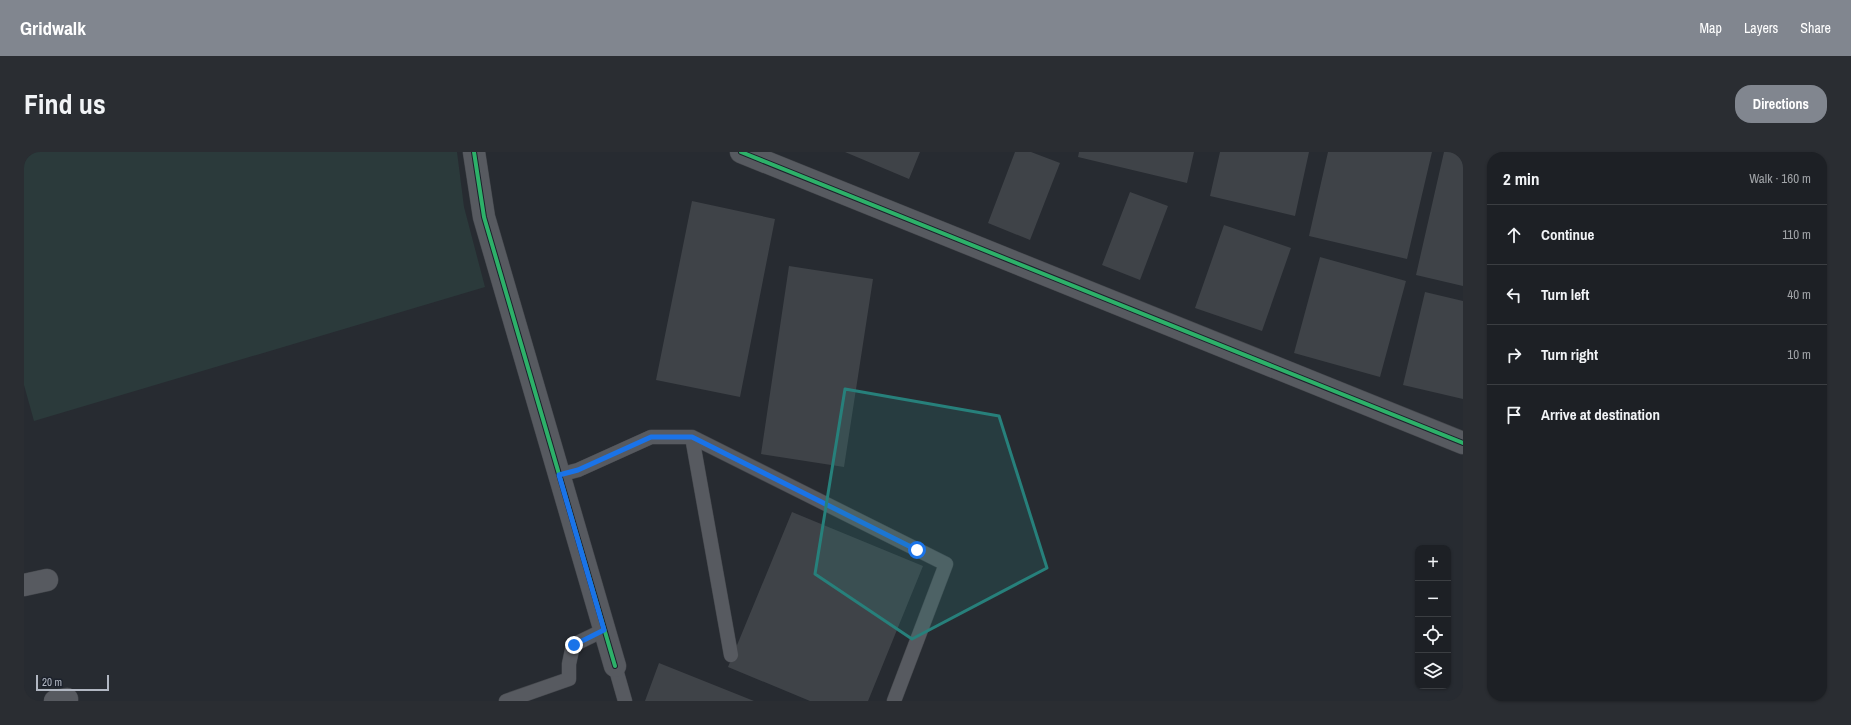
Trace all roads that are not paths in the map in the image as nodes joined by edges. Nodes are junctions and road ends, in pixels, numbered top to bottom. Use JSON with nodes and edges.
{"nodes":[{"id":1,"x":474,"y":152,"type":"edge"},
{"id":2,"x":741,"y":152,"type":"edge"},
{"id":3,"x":692,"y":437,"type":"junction"},
{"id":4,"x":1463,"y":443,"type":"edge"},
{"id":5,"x":559,"y":475,"type":"junction"},
{"id":6,"x":47,"y":580,"type":"dead end"},
{"id":7,"x":24,"y":585,"type":"edge"},
{"id":8,"x":604,"y":630,"type":"junction"},
{"id":9,"x":731,"y":655,"type":"dead end"},
{"id":10,"x":615,"y":666,"type":"joint"},
{"id":11,"x":506,"y":701,"type":"edge"},
{"id":12,"x":625,"y":701,"type":"edge"},
{"id":13,"x":894,"y":701,"type":"edge"}],
"edges":[{"from":1,"to":5,"type":"street"},
{"from":2,"to":4,"type":"street"},
{"from":3,"to":5,"type":"lane"},
{"from":3,"to":9,"type":"lane"},
{"from":3,"to":13,"type":"lane"},
{"from":5,"to":8,"type":"street"},
{"from":6,"to":7,"type":"street"},
{"from":8,"to":10,"type":"street"},
{"from":8,"to":11,"type":"lane"},
{"from":10,"to":12,"type":"lane"}]}
